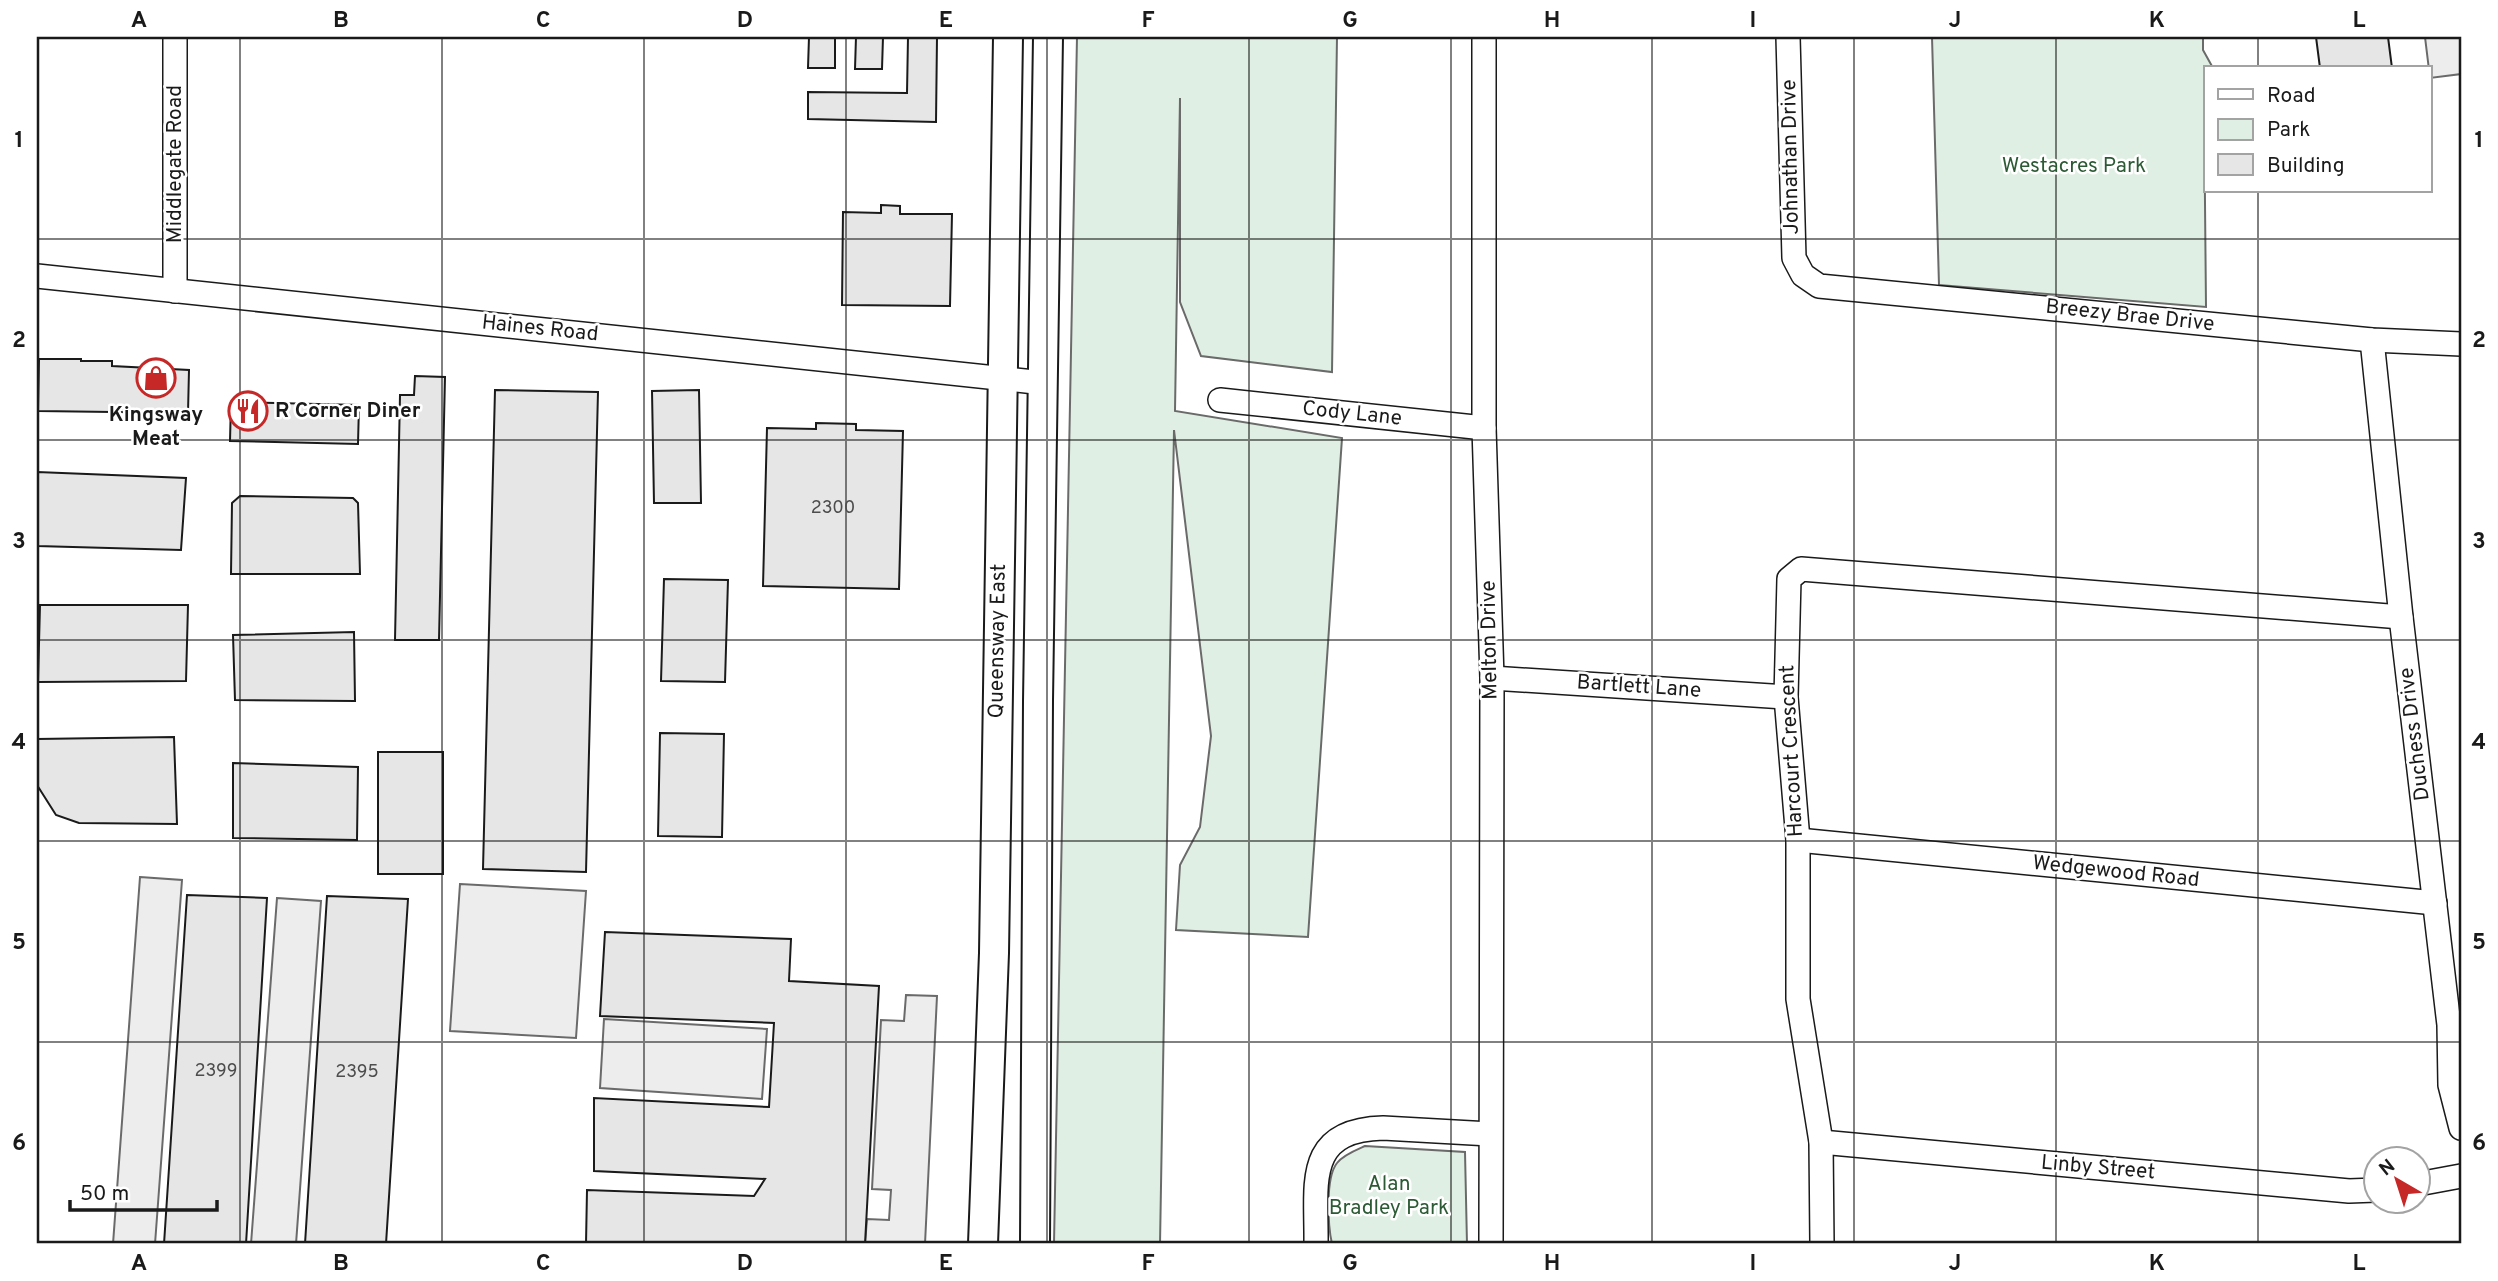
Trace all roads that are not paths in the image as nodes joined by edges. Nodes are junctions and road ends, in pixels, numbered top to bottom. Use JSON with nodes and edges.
{"nodes":[{"id":1,"x":175,"y":37,"type":"edge"},
{"id":2,"x":1008,"y":37,"type":"edge"},
{"id":3,"x":1048,"y":37,"type":"edge"},
{"id":4,"x":1484,"y":37,"type":"edge"},
{"id":5,"x":1788,"y":37,"type":"edge"},
{"id":6,"x":1803,"y":275,"type":"joint"},
{"id":7,"x":37,"y":276,"type":"edge"},
{"id":8,"x":175,"y":291,"type":"junction"},
{"id":9,"x":2372,"y":340,"type":"junction"},
{"id":10,"x":2461,"y":344,"type":"edge"},
{"id":11,"x":1002,"y":377,"type":"junction"},
{"id":12,"x":1044,"y":383,"type":"junction"},
{"id":13,"x":1220,"y":400,"type":"dead end"},
{"id":14,"x":1484,"y":428,"type":"junction"},
{"id":15,"x":2401,"y":618,"type":"junction"},
{"id":16,"x":1492,"y":678,"type":"junction"},
{"id":17,"x":1786,"y":697,"type":"junction"},
{"id":18,"x":1798,"y":840,"type":"junction"},
{"id":19,"x":2435,"y":904,"type":"junction"},
{"id":20,"x":2461,"y":1128,"type":"edge"},
{"id":21,"x":1490,"y":1133,"type":"junction"},
{"id":22,"x":1821,"y":1142,"type":"junction"},
{"id":23,"x":2461,"y":1176,"type":"edge"},
{"id":24,"x":2432,"y":1181,"type":"edge"},
{"id":25,"x":2362,"y":1190,"type":"edge"},
{"id":26,"x":983,"y":1244,"type":"edge"},
{"id":27,"x":1035,"y":1244,"type":"edge"},
{"id":28,"x":1316,"y":1244,"type":"edge"},
{"id":29,"x":1491,"y":1244,"type":"edge"},
{"id":30,"x":1822,"y":1244,"type":"edge"}],
"edges":[{"from":1,"to":8,"type":"street","name":"Middlegate Road"},
{"from":2,"to":11,"type":"main road","name":"Queensway East"},
{"from":3,"to":12,"type":"main road","name":"Queensway East"},
{"from":4,"to":14,"type":"street","name":"Melton Drive"},
{"from":5,"to":6,"type":"street","name":"Johnathan Drive"},
{"from":6,"to":9,"type":"street","name":"Breezy Brae Drive"},
{"from":7,"to":8,"type":"street","name":"Haines Road"},
{"from":8,"to":11,"type":"street","name":"Haines Road"},
{"from":9,"to":10,"type":"street","name":"Breezy Brae Drive"},
{"from":9,"to":15,"type":"street","name":"Duchess Drive"},
{"from":11,"to":12,"type":"street","name":"Haines Road"},
{"from":11,"to":26,"type":"main road","name":"Queensway East"},
{"from":12,"to":27,"type":"main road","name":"Queensway East"},
{"from":13,"to":14,"type":"street","name":"Cody Lane"},
{"from":14,"to":16,"type":"street","name":"Melton Drive"},
{"from":15,"to":17,"type":"street","name":"Harcourt Crescent"},
{"from":15,"to":19,"type":"street","name":"Duchess Drive"},
{"from":16,"to":17,"type":"street","name":"Bartlett Lane"},
{"from":16,"to":21,"type":"street","name":"Melton Drive"},
{"from":17,"to":18,"type":"street","name":"Harcourt Crescent"},
{"from":18,"to":19,"type":"street","name":"Wedgewood Road"},
{"from":18,"to":22,"type":"street","name":"Harcourt Crescent"},
{"from":19,"to":20,"type":"street","name":"Duchess Drive"},
{"from":21,"to":28,"type":"street"},
{"from":21,"to":29,"type":"street","name":"Melton Drive"},
{"from":22,"to":25,"type":"street","name":"Linby Street"},
{"from":22,"to":30,"type":"street","name":"Harcourt Crescent"},
{"from":23,"to":24,"type":"street"}]}
